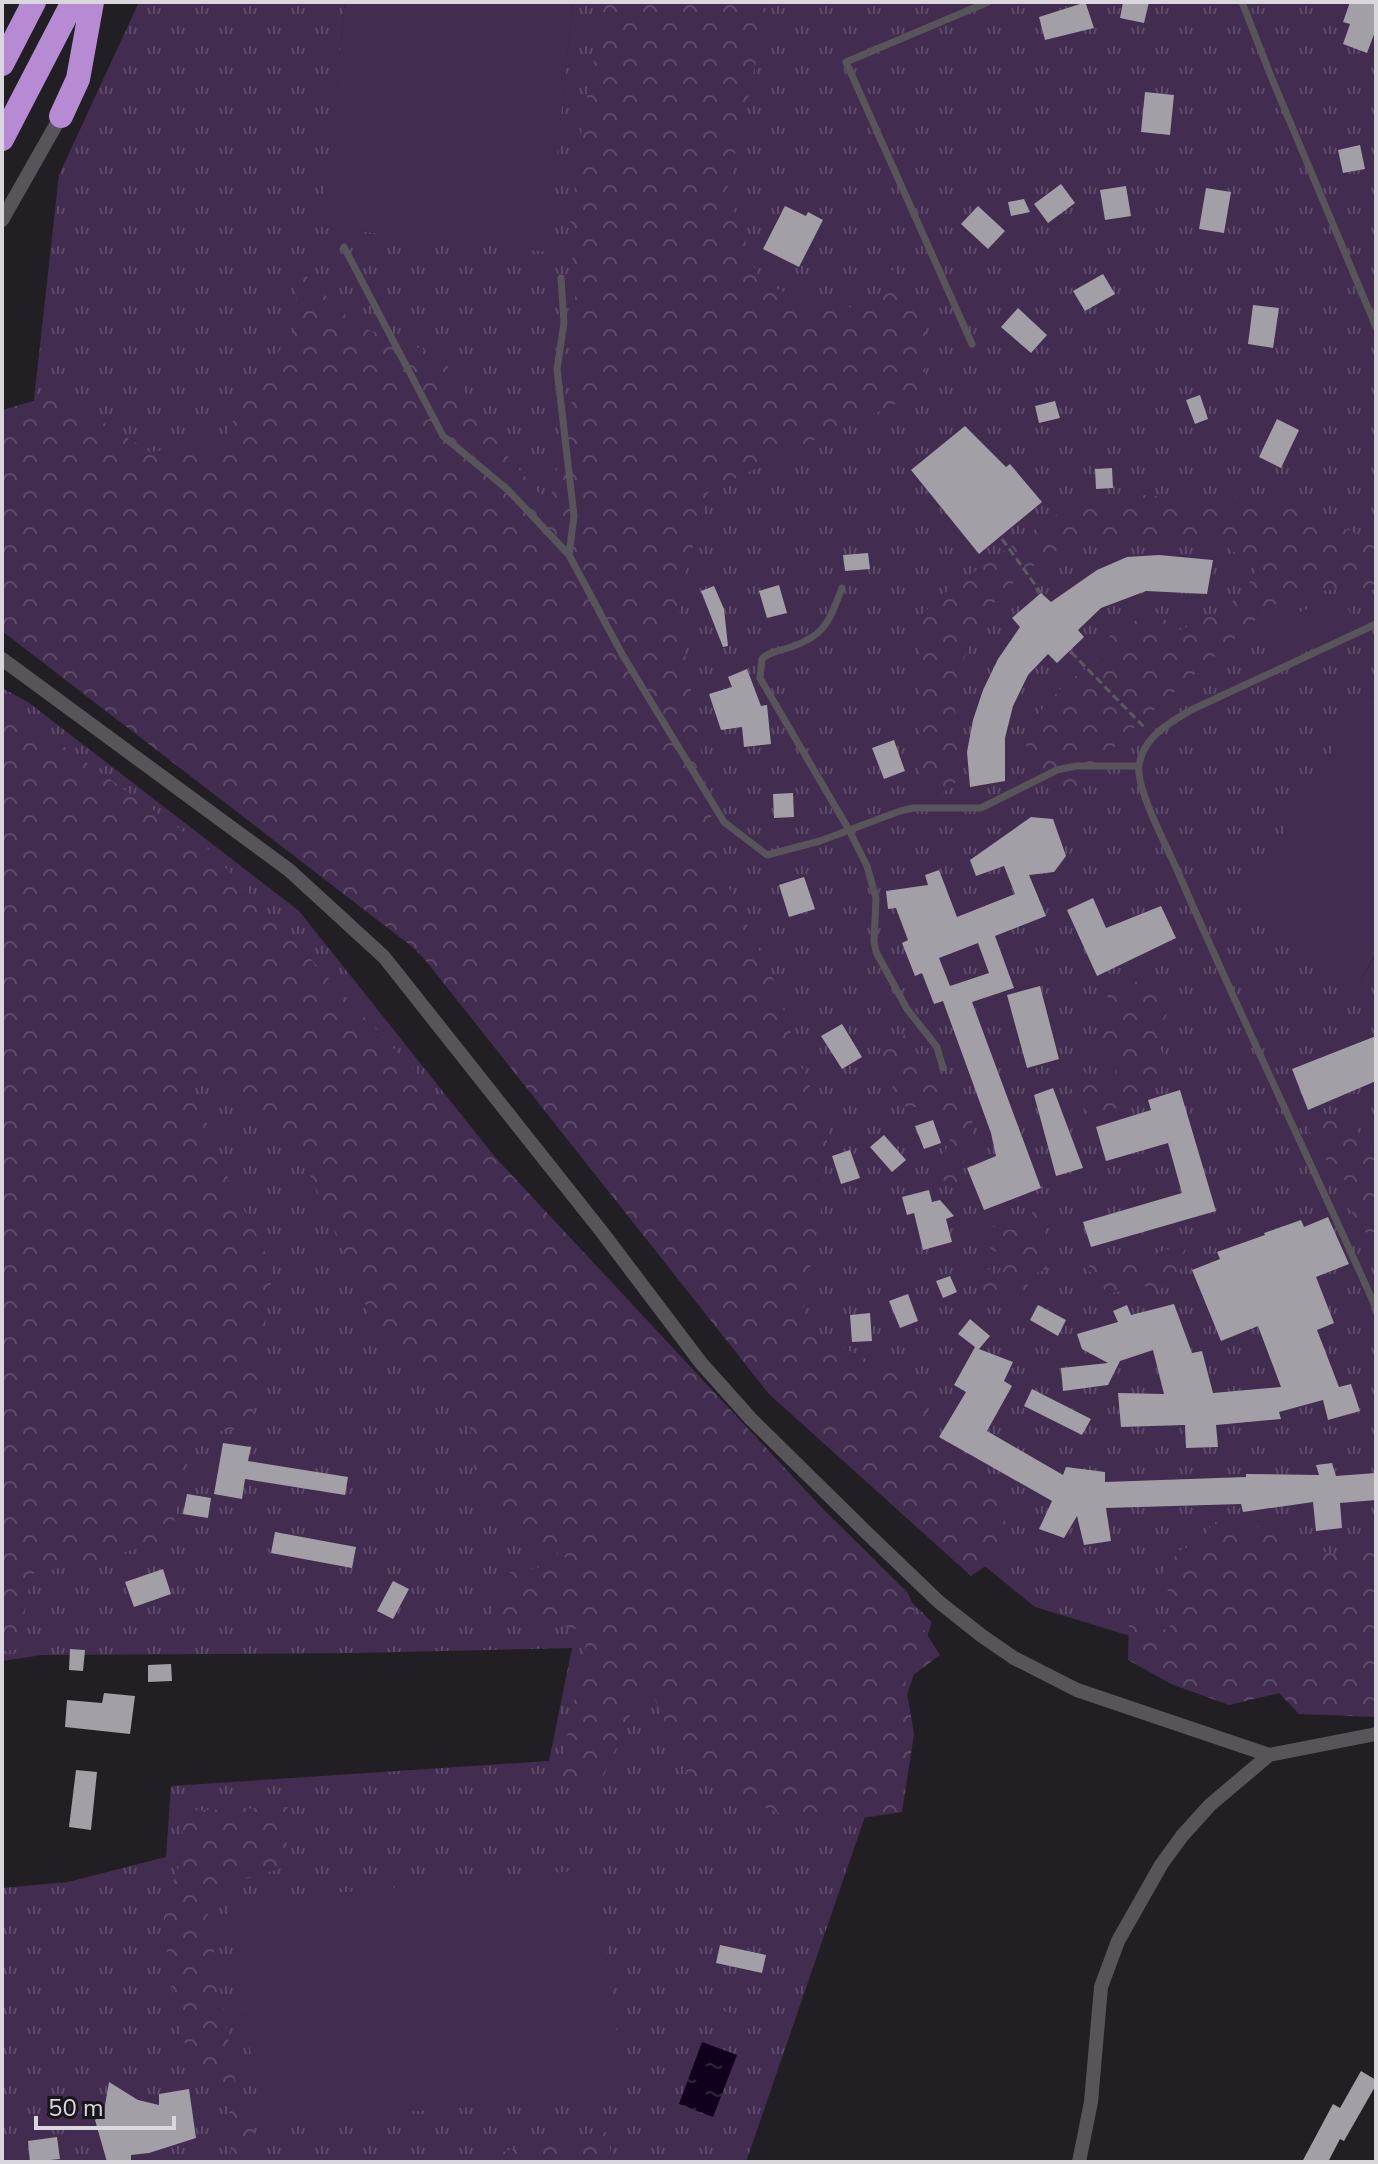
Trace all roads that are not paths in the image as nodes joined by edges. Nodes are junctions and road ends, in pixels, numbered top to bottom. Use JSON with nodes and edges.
{"nodes":[{"id":1,"x":34,"y":2,"type":"edge"},
{"id":2,"x":73,"y":2,"type":"edge"},
{"id":3,"x":92,"y":2,"type":"edge"},
{"id":4,"x":988,"y":2,"type":"edge"},
{"id":5,"x":1242,"y":2,"type":"edge"},
{"id":6,"x":2,"y":64,"type":"edge"},
{"id":7,"x":61,"y":116,"type":"joint"},
{"id":8,"x":2,"y":139,"type":"edge"},
{"id":9,"x":2,"y":220,"type":"edge"},
{"id":10,"x":344,"y":247,"type":"dead end"},
{"id":11,"x":561,"y":278,"type":"dead end"},
{"id":12,"x":1376,"y":327,"type":"edge"},
{"id":13,"x":972,"y":344,"type":"dead end"},
{"id":14,"x":569,"y":555,"type":"junction"},
{"id":15,"x":842,"y":588,"type":"dead end"},
{"id":16,"x":1376,"y":624,"type":"edge"},
{"id":17,"x":2,"y":659,"type":"edge"},
{"id":18,"x":1138,"y":766,"type":"junction"},
{"id":19,"x":849,"y":830,"type":"junction"},
{"id":20,"x":943,"y":1068,"type":"dead end"},
{"id":21,"x":1376,"y":1308,"type":"edge"},
{"id":22,"x":1376,"y":1734,"type":"edge"},
{"id":23,"x":1269,"y":1755,"type":"junction"},
{"id":24,"x":1079,"y":2162,"type":"edge"}],
"edges":[{"from":1,"to":6,"type":"highway"},
{"from":2,"to":8,"type":"highway"},
{"from":3,"to":7,"type":"highway"},
{"from":4,"to":13,"type":"lane"},
{"from":5,"to":12,"type":"lane"},
{"from":7,"to":9,"type":"street"},
{"from":10,"to":14,"type":"lane"},
{"from":11,"to":14,"type":"lane"},
{"from":14,"to":19,"type":"lane"},
{"from":15,"to":19,"type":"lane"},
{"from":16,"to":18,"type":"lane"},
{"from":17,"to":23,"type":"street"},
{"from":18,"to":19,"type":"lane"},
{"from":18,"to":21,"type":"lane"},
{"from":19,"to":20,"type":"lane"},
{"from":22,"to":23,"type":"street"},
{"from":23,"to":24,"type":"street"}]}
